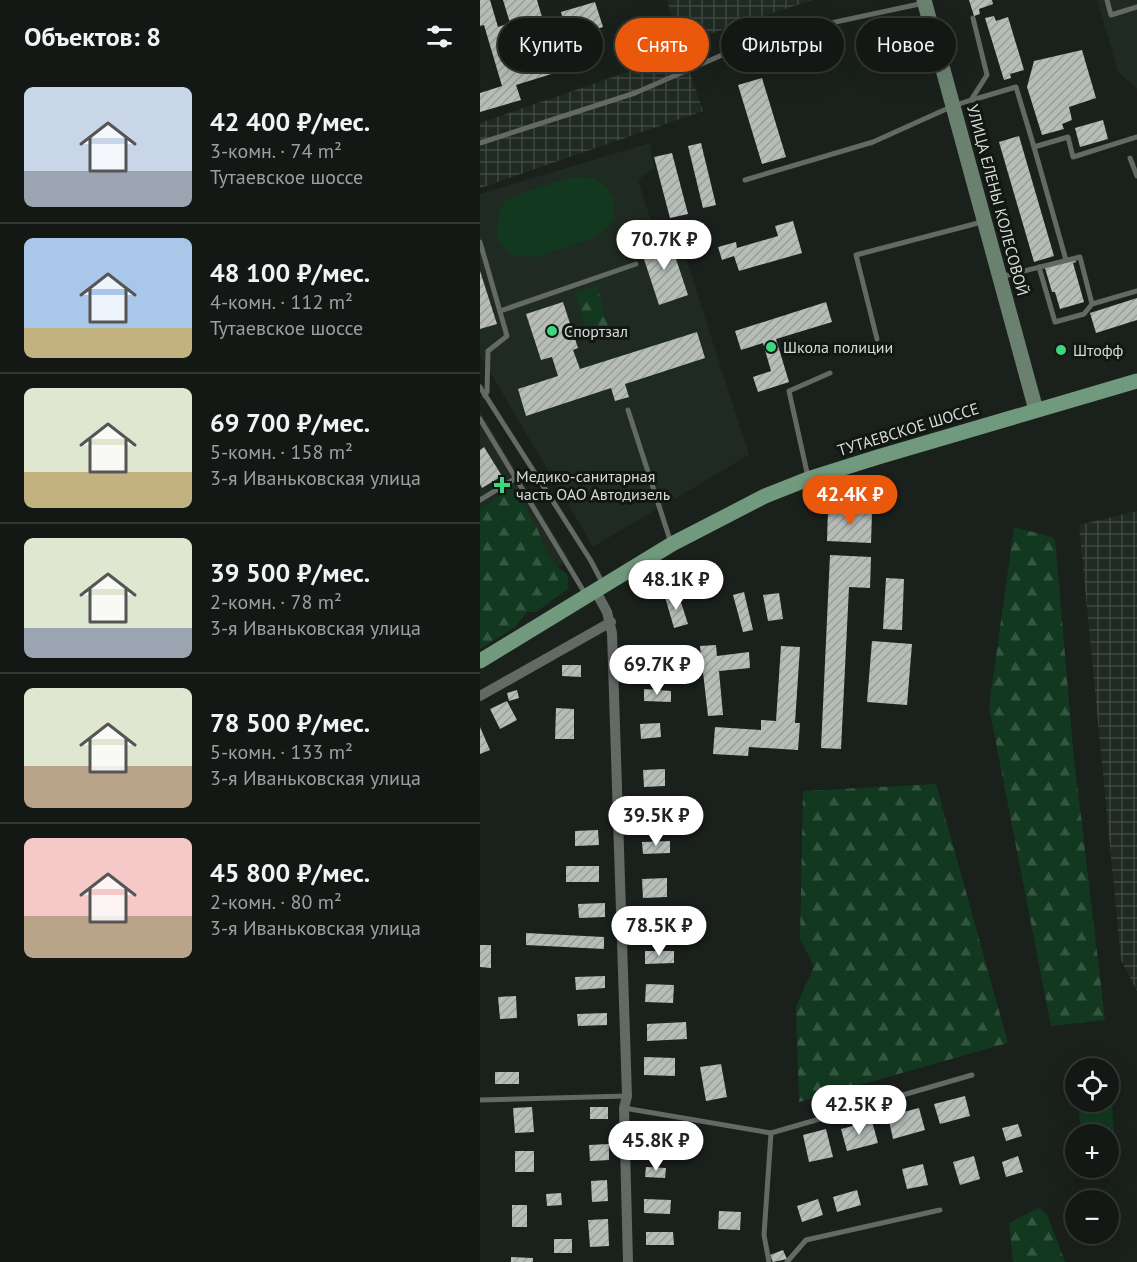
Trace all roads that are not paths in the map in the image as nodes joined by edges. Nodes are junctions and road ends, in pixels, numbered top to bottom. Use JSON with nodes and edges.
{"nodes":[{"id":1,"x":1107,"y":0,"type":"edge"},
{"id":2,"x":925,"y":1,"type":"edge"},
{"id":3,"x":1137,"y":7,"type":"edge"},
{"id":4,"x":973,"y":18,"type":"dead end"},
{"id":5,"x":971,"y":100,"type":"junction"},
{"id":6,"x":953,"y":106,"type":"junction"},
{"id":7,"x":1137,"y":137,"type":"edge"},
{"id":8,"x":480,"y":143,"type":"edge"},
{"id":9,"x":1034,"y":147,"type":"junction"},
{"id":10,"x":1130,"y":158,"type":"dead end"},
{"id":11,"x":1137,"y":176,"type":"edge"},
{"id":12,"x":745,"y":180,"type":"dead end"},
{"id":13,"x":984,"y":222,"type":"junction"},
{"id":14,"x":480,"y":242,"type":"edge"},
{"id":15,"x":1066,"y":260,"type":"junction"},
{"id":16,"x":636,"y":264,"type":"dead end"},
{"id":17,"x":1039,"y":267,"type":"junction"},
{"id":18,"x":1000,"y":278,"type":"junction"},
{"id":19,"x":1137,"y":291,"type":"edge"},
{"id":20,"x":1092,"y":304,"type":"junction"},
{"id":21,"x":500,"y":310,"type":"junction"},
{"id":22,"x":877,"y":339,"type":"dead end"},
{"id":23,"x":830,"y":373,"type":"dead end"},
{"id":24,"x":1137,"y":381,"type":"edge"},
{"id":25,"x":480,"y":387,"type":"edge"},
{"id":26,"x":485,"y":396,"type":"junction"},
{"id":27,"x":628,"y":410,"type":"dead end"},
{"id":28,"x":1036,"y":410,"type":"junction"},
{"id":29,"x":480,"y":419,"type":"edge"},
{"id":30,"x":516,"y":478,"type":"junction"},
{"id":31,"x":808,"y":478,"type":"junction"},
{"id":32,"x":480,"y":500,"type":"edge"},
{"id":33,"x":672,"y":544,"type":"junction"},
{"id":34,"x":595,"y":590,"type":"junction"},
{"id":35,"x":611,"y":622,"type":"junction"},
{"id":36,"x":480,"y":661,"type":"edge"},
{"id":37,"x":480,"y":696,"type":"edge"},
{"id":38,"x":972,"y":1075,"type":"dead end"},
{"id":39,"x":627,"y":1096,"type":"junction"},
{"id":40,"x":480,"y":1100,"type":"edge"},
{"id":41,"x":624,"y":1108,"type":"junction"},
{"id":42,"x":771,"y":1133,"type":"junction"},
{"id":43,"x":940,"y":1210,"type":"dead end"},
{"id":44,"x":628,"y":1262,"type":"edge"},
{"id":45,"x":769,"y":1262,"type":"edge"},
{"id":46,"x":787,"y":1262,"type":"edge"}],
"edges":[{"from":1,"to":3,"type":"lane"},
{"from":2,"to":6,"type":"street","name":"УЛИЦА ЕЛЕНЫ КОЛЕСОВОЙ"},
{"from":2,"to":8,"type":"lane"},
{"from":4,"to":5,"type":"lane"},
{"from":5,"to":6,"type":"lane"},
{"from":5,"to":9,"type":"lane"},
{"from":6,"to":12,"type":"lane"},
{"from":6,"to":13,"type":"street","name":"УЛИЦА ЕЛЕНЫ КОЛЕСОВОЙ"},
{"from":7,"to":9,"type":"lane"},
{"from":9,"to":15,"type":"lane"},
{"from":10,"to":11,"type":"lane"},
{"from":13,"to":18,"type":"street","name":"УЛИЦА ЕЛЕНЫ КОЛЕСОВОЙ"},
{"from":13,"to":22,"type":"lane"},
{"from":14,"to":21,"type":"lane"},
{"from":15,"to":17,"type":"lane"},
{"from":15,"to":20,"type":"lane"},
{"from":16,"to":21,"type":"lane"},
{"from":17,"to":18,"type":"lane"},
{"from":17,"to":20,"type":"lane"},
{"from":18,"to":28,"type":"street","name":"УЛИЦА ЕЛЕНЫ КОЛЕСОВОЙ"},
{"from":19,"to":20,"type":"lane"},
{"from":21,"to":26,"type":"lane"},
{"from":23,"to":31,"type":"lane"},
{"from":24,"to":28,"type":"main road","name":"ТУТАЕВСКОЕ ШОССЕ"},
{"from":25,"to":26,"type":"lane"},
{"from":26,"to":34,"type":"lane"},
{"from":27,"to":33,"type":"lane"},
{"from":28,"to":31,"type":"main road","name":"ТУТАЕВСКОЕ ШОССЕ"},
{"from":29,"to":30,"type":"lane"},
{"from":30,"to":32,"type":"lane"},
{"from":30,"to":34,"type":"lane"},
{"from":31,"to":33,"type":"main road","name":"ТУТАЕВСКОЕ ШОССЕ"},
{"from":33,"to":34,"type":"main road","name":"ТУТАЕВСКОЕ ШОССЕ"},
{"from":34,"to":35,"type":"street"},
{"from":34,"to":36,"type":"main road","name":"ТУТАЕВСКОЕ ШОССЕ"},
{"from":35,"to":37,"type":"street"},
{"from":35,"to":39,"type":"street"},
{"from":38,"to":42,"type":"lane"},
{"from":39,"to":40,"type":"lane"},
{"from":39,"to":41,"type":"street"},
{"from":41,"to":42,"type":"lane"},
{"from":41,"to":44,"type":"street"},
{"from":42,"to":45,"type":"lane"},
{"from":43,"to":46,"type":"lane"}]}
